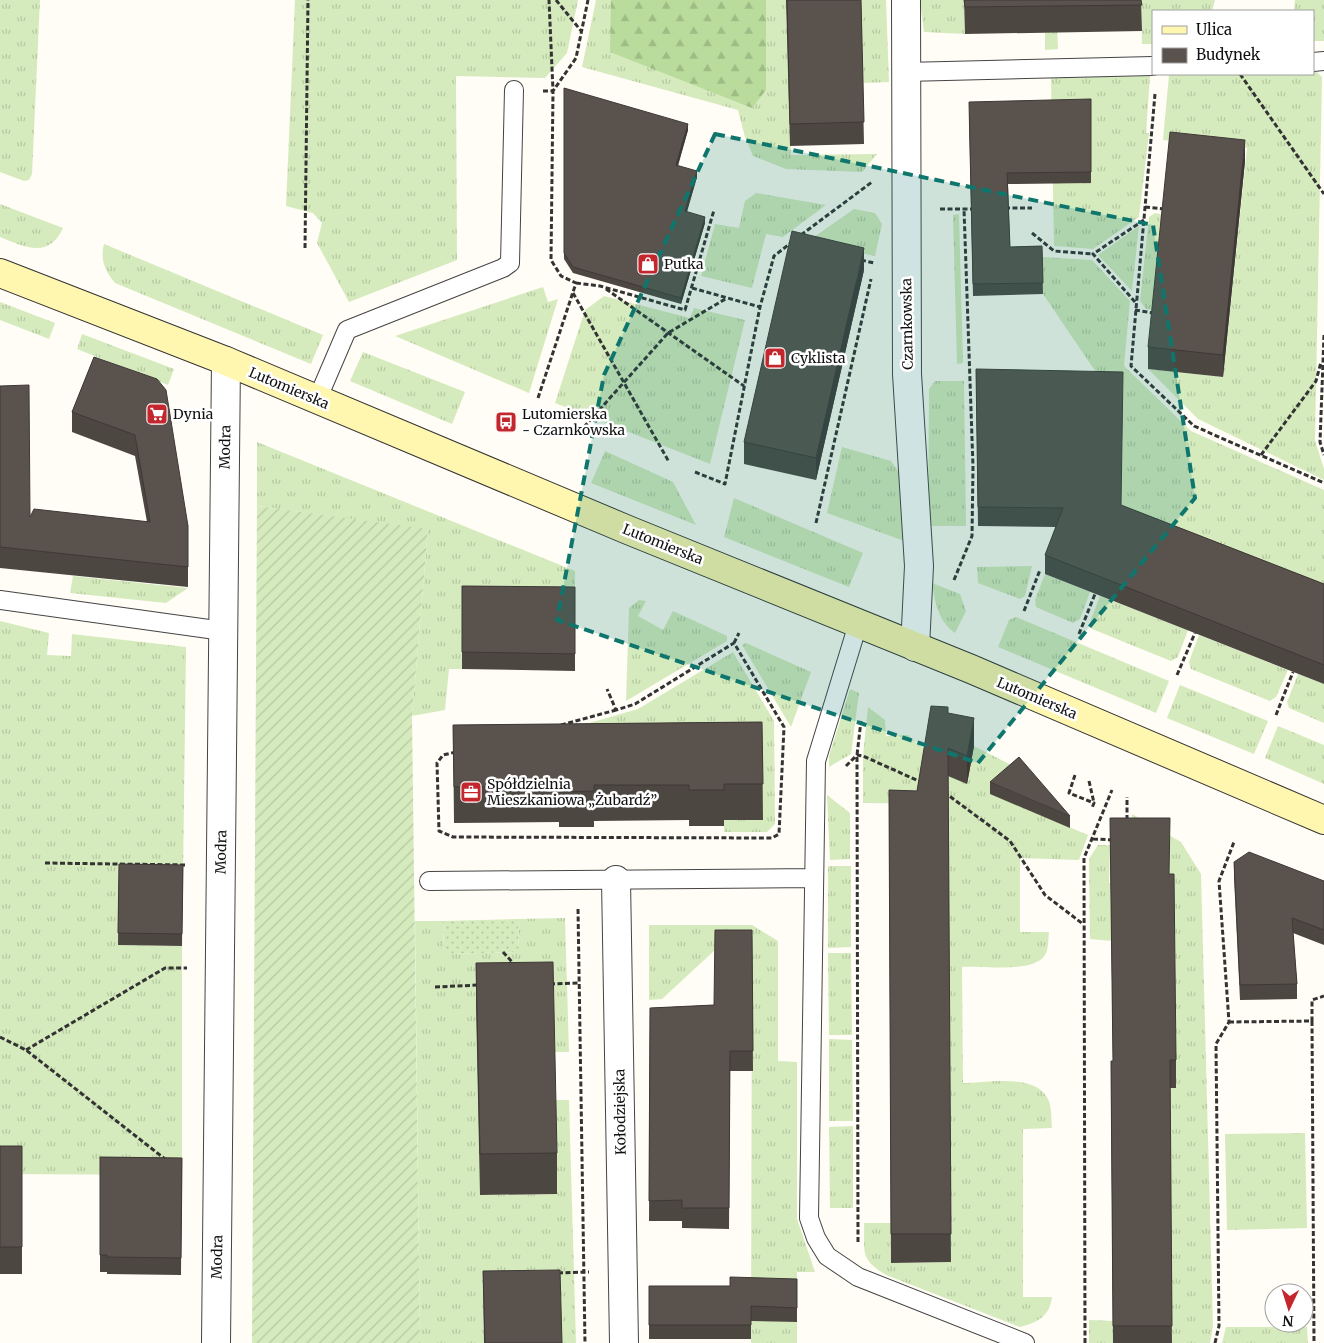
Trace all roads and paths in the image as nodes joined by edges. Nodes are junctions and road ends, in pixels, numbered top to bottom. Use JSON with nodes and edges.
{"nodes":[{"id":1,"x":308,"y":0,"type":"edge"},
{"id":2,"x":549,"y":0,"type":"edge"},
{"id":3,"x":556,"y":0,"type":"edge"},
{"id":4,"x":588,"y":0,"type":"edge"},
{"id":5,"x":906,"y":0,"type":"edge"},
{"id":6,"x":582,"y":32,"type":"junction"},
{"id":7,"x":1152,"y":66,"type":"edge"},
{"id":8,"x":905,"y":72,"type":"junction"},
{"id":9,"x":1241,"y":75,"type":"edge"},
{"id":10,"x":1156,"y":87,"type":"dead end"},
{"id":11,"x":514,"y":90,"type":"joint"},
{"id":12,"x":553,"y":91,"type":"junction"},
{"id":13,"x":856,"y":194,"type":"dead end"},
{"id":14,"x":1324,"y":194,"type":"edge"},
{"id":15,"x":1145,"y":207,"type":"junction"},
{"id":16,"x":1003,"y":208,"type":"edge"},
{"id":17,"x":1032,"y":208,"type":"dead end"},
{"id":18,"x":906,"y":209,"type":"junction"},
{"id":19,"x":964,"y":209,"type":"junction"},
{"id":20,"x":984,"y":209,"type":"edge"},
{"id":21,"x":1164,"y":209,"type":"edge"},
{"id":22,"x":714,"y":210,"type":"dead end"},
{"id":23,"x":1144,"y":220,"type":"junction"},
{"id":24,"x":1032,"y":233,"type":"dead end"},
{"id":25,"x":789,"y":244,"type":"junction"},
{"id":26,"x":799,"y":247,"type":"edge"},
{"id":27,"x":305,"y":248,"type":"dead end"},
{"id":28,"x":1093,"y":254,"type":"junction"},
{"id":29,"x":855,"y":259,"type":"edge"},
{"id":30,"x":874,"y":263,"type":"junction"},
{"id":31,"x":906,"y":271,"type":"junction"},
{"id":32,"x":0,"y":273,"type":"edge"},
{"id":33,"x":576,"y":283,"type":"junction"},
{"id":34,"x":602,"y":287,"type":"junction"},
{"id":35,"x":692,"y":288,"type":"junction"},
{"id":36,"x":573,"y":292,"type":"junction"},
{"id":37,"x":727,"y":298,"type":"junction"},
{"id":38,"x":1136,"y":302,"type":"junction"},
{"id":39,"x":760,"y":306,"type":"junction"},
{"id":40,"x":1135,"y":310,"type":"junction"},
{"id":41,"x":1154,"y":313,"type":"edge"},
{"id":42,"x":668,"y":333,"type":"junction"},
{"id":43,"x":1324,"y":335,"type":"edge"},
{"id":44,"x":1324,"y":355,"type":"edge"},
{"id":45,"x":226,"y":361,"type":"junction"},
{"id":46,"x":625,"y":381,"type":"junction"},
{"id":47,"x":744,"y":386,"type":"junction"},
{"id":48,"x":538,"y":398,"type":"dead end"},
{"id":49,"x":317,"y":400,"type":"junction"},
{"id":50,"x":584,"y":427,"type":"dead end"},
{"id":51,"x":1261,"y":455,"type":"junction"},
{"id":52,"x":1324,"y":455,"type":"edge"},
{"id":53,"x":669,"y":462,"type":"dead end"},
{"id":54,"x":695,"y":472,"type":"dead end"},
{"id":55,"x":1324,"y":483,"type":"edge"},
{"id":56,"x":816,"y":523,"type":"dead end"},
{"id":57,"x":1040,"y":570,"type":"dead end"},
{"id":58,"x":954,"y":582,"type":"dead end"},
{"id":59,"x":1094,"y":594,"type":"edge"},
{"id":60,"x":0,"y":600,"type":"edge"},
{"id":61,"x":1024,"y":611,"type":"dead end"},
{"id":62,"x":858,"y":624,"type":"junction"},
{"id":63,"x":223,"y":631,"type":"junction"},
{"id":64,"x":739,"y":633,"type":"dead end"},
{"id":65,"x":1195,"y":633,"type":"edge"},
{"id":66,"x":1079,"y":634,"type":"dead end"},
{"id":67,"x":734,"y":643,"type":"junction"},
{"id":68,"x":915,"y":647,"type":"junction"},
{"id":69,"x":1294,"y":672,"type":"edge"},
{"id":70,"x":1178,"y":675,"type":"dead end"},
{"id":71,"x":607,"y":688,"type":"dead end"},
{"id":72,"x":616,"y":710,"type":"junction"},
{"id":73,"x":1276,"y":715,"type":"dead end"},
{"id":74,"x":861,"y":717,"type":"dead end"},
{"id":75,"x":558,"y":725,"type":"edge"},
{"id":76,"x":462,"y":750,"type":"edge"},
{"id":77,"x":857,"y":755,"type":"junction"},
{"id":78,"x":1076,"y":775,"type":"dead end"},
{"id":79,"x":1089,"y":781,"type":"dead end"},
{"id":80,"x":925,"y":784,"type":"edge"},
{"id":81,"x":1112,"y":790,"type":"dead end"},
{"id":82,"x":942,"y":791,"type":"edge"},
{"id":83,"x":1127,"y":797,"type":"dead end"},
{"id":84,"x":1324,"y":820,"type":"edge"},
{"id":85,"x":1127,"y":822,"type":"edge"},
{"id":86,"x":1093,"y":840,"type":"junction"},
{"id":87,"x":1118,"y":840,"type":"edge"},
{"id":88,"x":1234,"y":842,"type":"dead end"},
{"id":89,"x":45,"y":863,"type":"dead end"},
{"id":90,"x":221,"y":866,"type":"junction"},
{"id":91,"x":813,"y":878,"type":"junction"},
{"id":92,"x":578,"y":880,"type":"junction"},
{"id":93,"x":616,"y":880,"type":"junction"},
{"id":94,"x":429,"y":881,"type":"dead end"},
{"id":95,"x":1084,"y":924,"type":"junction"},
{"id":96,"x":503,"y":952,"type":"dead end"},
{"id":97,"x":220,"y":968,"type":"junction"},
{"id":98,"x":519,"y":971,"type":"edge"},
{"id":99,"x":618,"y":982,"type":"junction"},
{"id":100,"x":578,"y":983,"type":"junction"},
{"id":101,"x":549,"y":984,"type":"edge"},
{"id":102,"x":482,"y":985,"type":"edge"},
{"id":103,"x":435,"y":987,"type":"dead end"},
{"id":104,"x":1324,"y":996,"type":"edge"},
{"id":105,"x":1312,"y":1021,"type":"junction"},
{"id":106,"x":1229,"y":1022,"type":"junction"},
{"id":107,"x":0,"y":1037,"type":"edge"},
{"id":108,"x":26,"y":1050,"type":"junction"},
{"id":109,"x":218,"y":1162,"type":"junction"},
{"id":110,"x":622,"y":1271,"type":"junction"},
{"id":111,"x":583,"y":1272,"type":"junction"},
{"id":112,"x":555,"y":1273,"type":"edge"},
{"id":113,"x":858,"y":1277,"type":"junction"},
{"id":114,"x":216,"y":1343,"type":"edge"},
{"id":115,"x":585,"y":1343,"type":"edge"},
{"id":116,"x":624,"y":1343,"type":"edge"},
{"id":117,"x":1025,"y":1343,"type":"edge"},
{"id":118,"x":1084,"y":1343,"type":"edge"},
{"id":119,"x":1215,"y":1343,"type":"edge"},
{"id":120,"x":1314,"y":1343,"type":"edge"}],
"edges":[{"from":1,"to":27,"type":"path"},
{"from":2,"to":12,"type":"path"},
{"from":3,"to":6,"type":"path"},
{"from":4,"to":6,"type":"path"},
{"from":5,"to":8,"type":"street","name":"Czarnkowska"},
{"from":6,"to":12,"type":"path"},
{"from":7,"to":8,"type":"lane"},
{"from":8,"to":18,"type":"street","name":"Czarnkowska"},
{"from":9,"to":14,"type":"path"},
{"from":10,"to":15,"type":"path"},
{"from":11,"to":12,"type":"path"},
{"from":11,"to":49,"type":"lane"},
{"from":12,"to":33,"type":"path"},
{"from":13,"to":25,"type":"path"},
{"from":15,"to":21,"type":"path"},
{"from":15,"to":23,"type":"path"},
{"from":16,"to":17,"type":"path"},
{"from":18,"to":19,"type":"path"},
{"from":18,"to":31,"type":"street","name":"Czarnkowska"},
{"from":19,"to":20,"type":"path"},
{"from":19,"to":58,"type":"path"},
{"from":22,"to":35,"type":"path"},
{"from":23,"to":28,"type":"path"},
{"from":23,"to":38,"type":"path"},
{"from":24,"to":28,"type":"path"},
{"from":25,"to":26,"type":"path"},
{"from":25,"to":39,"type":"path"},
{"from":28,"to":38,"type":"path"},
{"from":29,"to":30,"type":"path"},
{"from":30,"to":31,"type":"path"},
{"from":30,"to":56,"type":"path"},
{"from":31,"to":68,"type":"street","name":"Czarnkowska"},
{"from":32,"to":45,"type":"main road","name":"Lutomierska"},
{"from":33,"to":34,"type":"path"},
{"from":33,"to":36,"type":"path"},
{"from":34,"to":35,"type":"path"},
{"from":34,"to":42,"type":"path"},
{"from":35,"to":37,"type":"path"},
{"from":36,"to":46,"type":"path"},
{"from":36,"to":48,"type":"path"},
{"from":37,"to":39,"type":"path"},
{"from":37,"to":42,"type":"path"},
{"from":38,"to":40,"type":"path"},
{"from":39,"to":47,"type":"path"},
{"from":40,"to":41,"type":"path"},
{"from":40,"to":51,"type":"path"},
{"from":42,"to":46,"type":"path"},
{"from":42,"to":47,"type":"path"},
{"from":43,"to":44,"type":"path"},
{"from":44,"to":51,"type":"path"},
{"from":44,"to":52,"type":"path"},
{"from":45,"to":49,"type":"main road","name":"Lutomierska"},
{"from":45,"to":63,"type":"street","name":"Modra"},
{"from":46,"to":50,"type":"path"},
{"from":46,"to":53,"type":"path"},
{"from":47,"to":54,"type":"path"},
{"from":49,"to":62,"type":"main road","name":"Lutomierska"},
{"from":51,"to":55,"type":"path"},
{"from":57,"to":61,"type":"path"},
{"from":59,"to":66,"type":"path"},
{"from":60,"to":63,"type":"lane"},
{"from":62,"to":68,"type":"main road","name":"Lutomierska"},
{"from":62,"to":91,"type":"lane"},
{"from":63,"to":90,"type":"street","name":"Modra"},
{"from":64,"to":67,"type":"path"},
{"from":65,"to":70,"type":"path"},
{"from":67,"to":72,"type":"path"},
{"from":67,"to":76,"type":"path"},
{"from":68,"to":84,"type":"main road","name":"Lutomierska"},
{"from":69,"to":73,"type":"path"},
{"from":71,"to":72,"type":"path"},
{"from":72,"to":75,"type":"path"},
{"from":74,"to":77,"type":"path"},
{"from":77,"to":80,"type":"path"},
{"from":77,"to":113,"type":"path"},
{"from":78,"to":79,"type":"path"},
{"from":81,"to":86,"type":"path"},
{"from":82,"to":95,"type":"path"},
{"from":83,"to":85,"type":"path"},
{"from":86,"to":87,"type":"path"},
{"from":86,"to":95,"type":"path"},
{"from":88,"to":106,"type":"path"},
{"from":89,"to":90,"type":"path"},
{"from":90,"to":97,"type":"street","name":"Modra"},
{"from":91,"to":93,"type":"lane"},
{"from":91,"to":113,"type":"lane"},
{"from":92,"to":93,"type":"lane"},
{"from":92,"to":94,"type":"lane"},
{"from":92,"to":100,"type":"path"},
{"from":93,"to":99,"type":"street","name":"Kołodziejska"},
{"from":95,"to":118,"type":"path"},
{"from":96,"to":98,"type":"path"},
{"from":97,"to":108,"type":"path"},
{"from":97,"to":109,"type":"street","name":"Modra"},
{"from":99,"to":100,"type":"path"},
{"from":99,"to":110,"type":"street","name":"Kołodziejska"},
{"from":100,"to":101,"type":"path"},
{"from":100,"to":111,"type":"path"},
{"from":102,"to":103,"type":"path"},
{"from":104,"to":105,"type":"path"},
{"from":105,"to":106,"type":"path"},
{"from":105,"to":120,"type":"path"},
{"from":106,"to":119,"type":"path"},
{"from":107,"to":108,"type":"path"},
{"from":108,"to":109,"type":"path"},
{"from":109,"to":114,"type":"street","name":"Modra"},
{"from":110,"to":111,"type":"path"},
{"from":110,"to":116,"type":"street","name":"Kołodziejska"},
{"from":111,"to":112,"type":"path"},
{"from":111,"to":115,"type":"path"},
{"from":113,"to":117,"type":"lane"}]}
